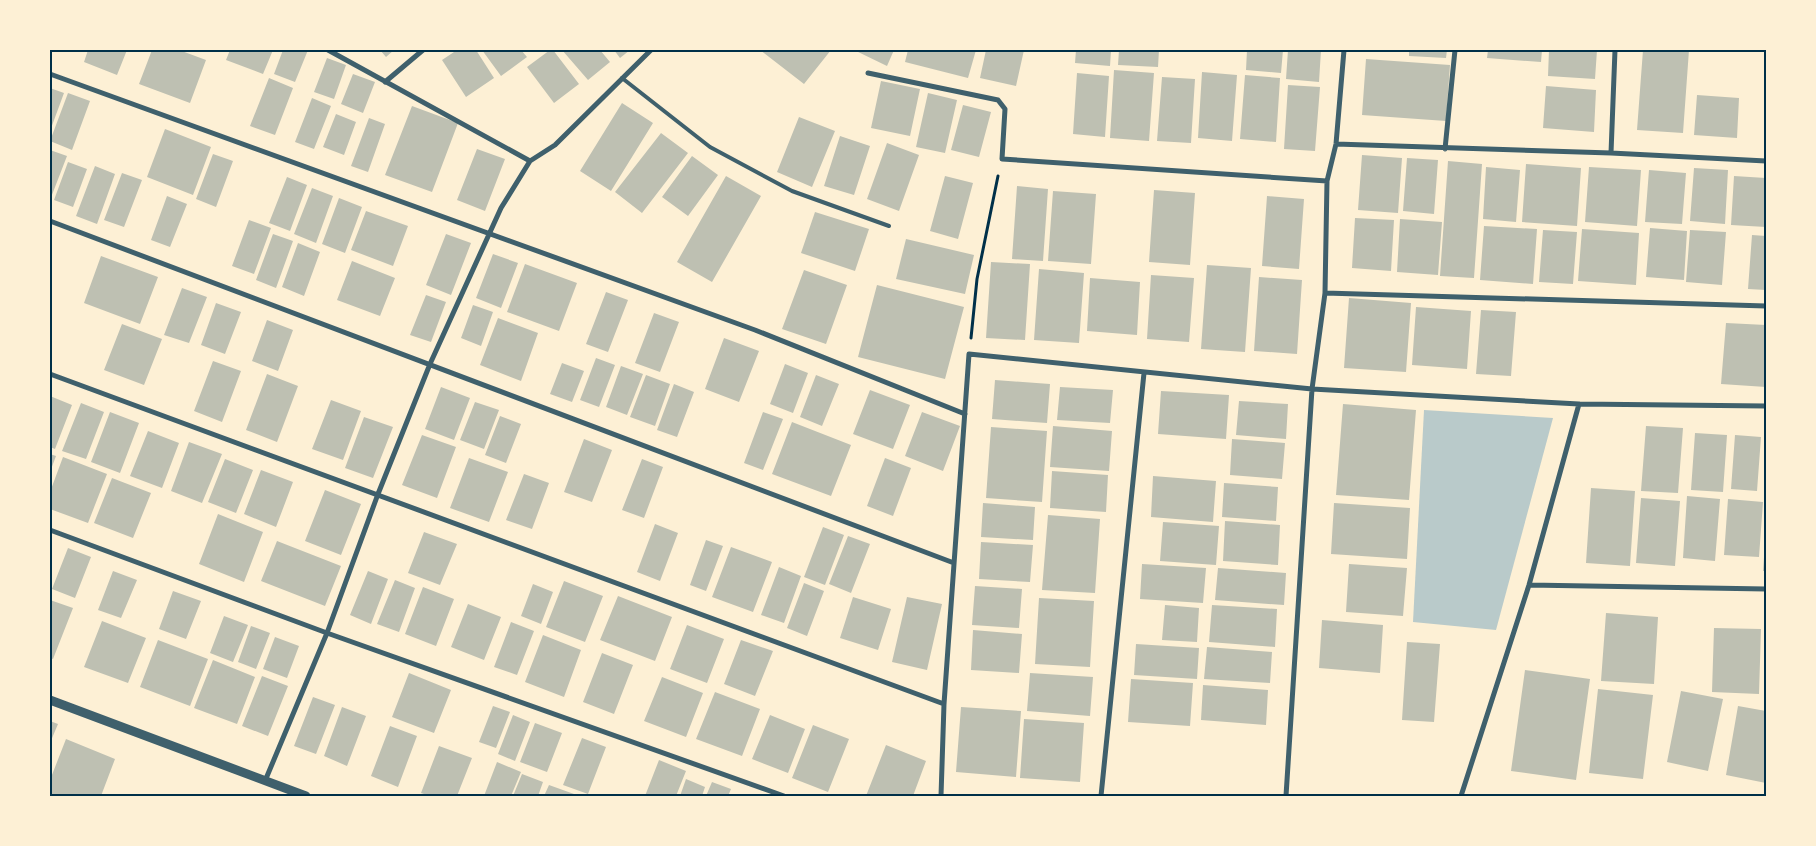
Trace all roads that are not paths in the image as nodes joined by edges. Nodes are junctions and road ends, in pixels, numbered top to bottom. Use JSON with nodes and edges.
{"nodes":[{"id":1,"x":328,"y":50,"type":"edge"},
{"id":2,"x":423,"y":50,"type":"edge"},
{"id":3,"x":651,"y":50,"type":"edge"},
{"id":4,"x":1344,"y":50,"type":"edge"},
{"id":5,"x":1455,"y":50,"type":"edge"},
{"id":6,"x":1615,"y":50,"type":"edge"},
{"id":7,"x":868,"y":73,"type":"dead end"},
{"id":8,"x":50,"y":74,"type":"edge"},
{"id":9,"x":622,"y":78,"type":"junction"},
{"id":10,"x":385,"y":82,"type":"junction"},
{"id":11,"x":1336,"y":144,"type":"junction"},
{"id":12,"x":1445,"y":150,"type":"junction"},
{"id":13,"x":1611,"y":154,"type":"junction"},
{"id":14,"x":530,"y":161,"type":"junction"},
{"id":15,"x":1766,"y":161,"type":"edge"},
{"id":16,"x":1327,"y":182,"type":"junction"},
{"id":17,"x":50,"y":221,"type":"edge"},
{"id":18,"x":889,"y":226,"type":"dead end"},
{"id":19,"x":490,"y":232,"type":"junction"},
{"id":20,"x":1325,"y":294,"type":"junction"},
{"id":21,"x":1766,"y":306,"type":"edge"},
{"id":22,"x":430,"y":364,"type":"junction"},
{"id":23,"x":1144,"y":373,"type":"junction"},
{"id":24,"x":50,"y":374,"type":"edge"},
{"id":25,"x":1312,"y":389,"type":"junction"},
{"id":26,"x":1579,"y":404,"type":"junction"},
{"id":27,"x":1766,"y":406,"type":"edge"},
{"id":28,"x":965,"y":414,"type":"junction"},
{"id":29,"x":378,"y":494,"type":"junction"},
{"id":30,"x":50,"y":530,"type":"edge"},
{"id":31,"x":954,"y":563,"type":"junction"},
{"id":32,"x":1529,"y":586,"type":"junction"},
{"id":33,"x":1766,"y":589,"type":"edge"},
{"id":34,"x":327,"y":633,"type":"junction"},
{"id":35,"x":50,"y":700,"type":"edge"},
{"id":36,"x":944,"y":704,"type":"junction"},
{"id":37,"x":265,"y":781,"type":"junction"},
{"id":38,"x":306,"y":796,"type":"edge"},
{"id":39,"x":784,"y":796,"type":"edge"},
{"id":40,"x":941,"y":796,"type":"edge"},
{"id":41,"x":1101,"y":796,"type":"edge"},
{"id":42,"x":1286,"y":796,"type":"edge"},
{"id":43,"x":1461,"y":796,"type":"edge"}],
"edges":[{"from":1,"to":10,"type":"street"},
{"from":2,"to":10,"type":"street"},
{"from":3,"to":9,"type":"street"},
{"from":4,"to":11,"type":"street"},
{"from":5,"to":12,"type":"street"},
{"from":6,"to":13,"type":"street"},
{"from":7,"to":16,"type":"street"},
{"from":8,"to":19,"type":"street"},
{"from":9,"to":14,"type":"street"},
{"from":9,"to":18,"type":"lane"},
{"from":10,"to":14,"type":"street"},
{"from":11,"to":12,"type":"street"},
{"from":11,"to":16,"type":"street"},
{"from":12,"to":13,"type":"street"},
{"from":13,"to":15,"type":"street"},
{"from":14,"to":19,"type":"street"},
{"from":16,"to":20,"type":"street"},
{"from":17,"to":22,"type":"street"},
{"from":19,"to":22,"type":"street"},
{"from":19,"to":28,"type":"street"},
{"from":20,"to":21,"type":"street"},
{"from":20,"to":25,"type":"street"},
{"from":22,"to":29,"type":"street"},
{"from":22,"to":31,"type":"street"},
{"from":23,"to":25,"type":"street"},
{"from":23,"to":28,"type":"street"},
{"from":23,"to":41,"type":"street"},
{"from":24,"to":29,"type":"street"},
{"from":25,"to":26,"type":"street"},
{"from":25,"to":42,"type":"street"},
{"from":26,"to":27,"type":"street"},
{"from":26,"to":32,"type":"street"},
{"from":28,"to":31,"type":"street"},
{"from":29,"to":34,"type":"street"},
{"from":29,"to":36,"type":"street"},
{"from":30,"to":34,"type":"street"},
{"from":31,"to":36,"type":"street"},
{"from":32,"to":33,"type":"street"},
{"from":32,"to":43,"type":"street"},
{"from":34,"to":37,"type":"street"},
{"from":34,"to":39,"type":"street"},
{"from":35,"to":37,"type":"street"},
{"from":36,"to":40,"type":"street"},
{"from":37,"to":38,"type":"street"}]}
